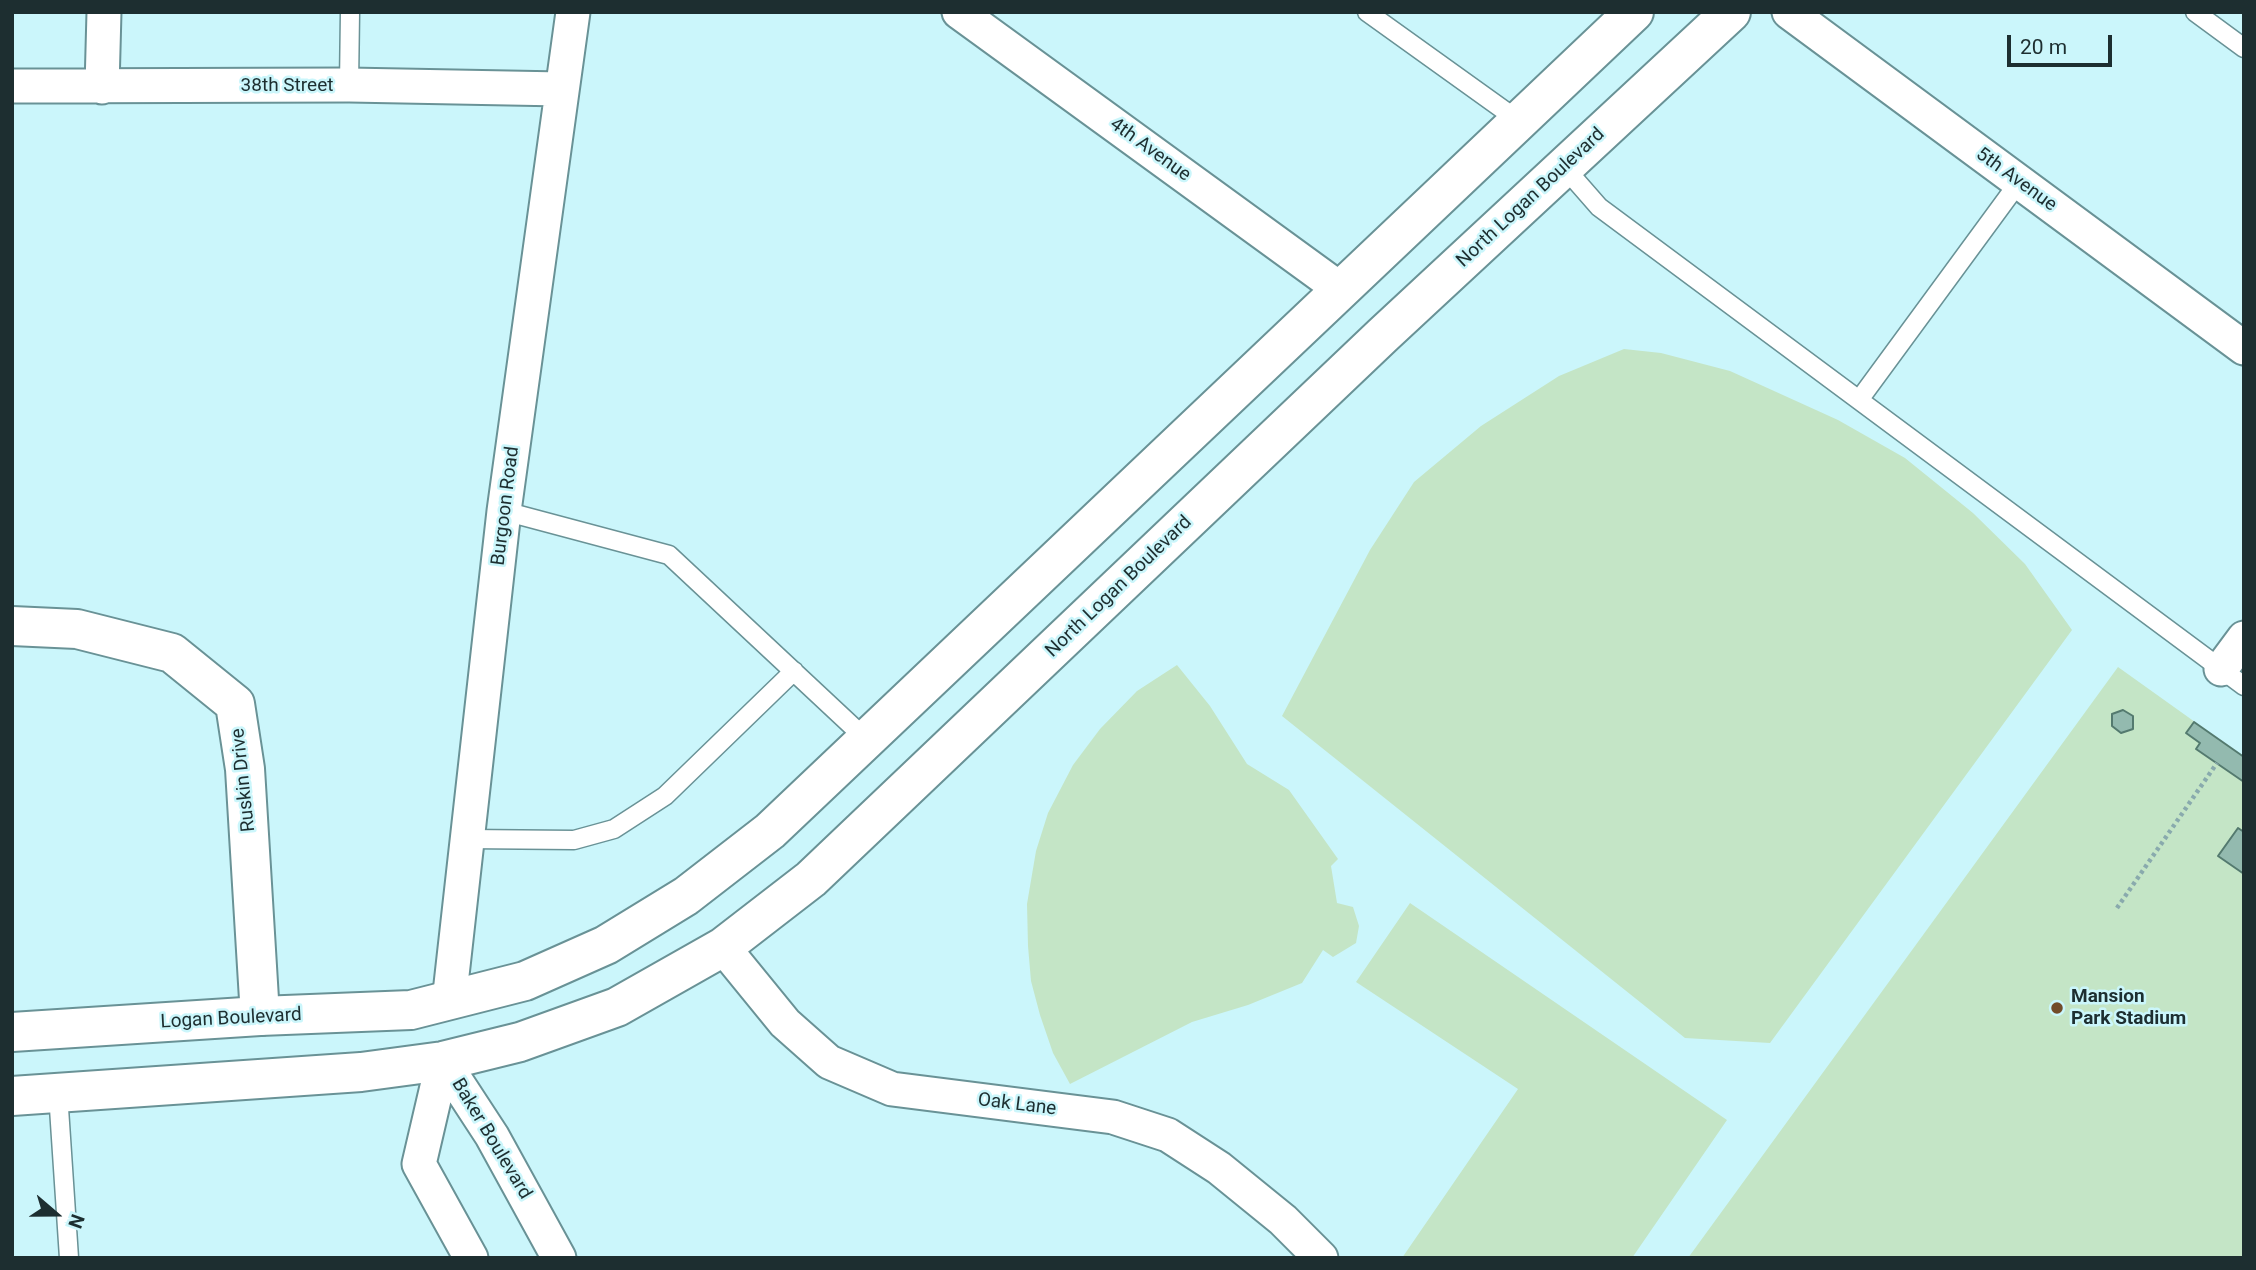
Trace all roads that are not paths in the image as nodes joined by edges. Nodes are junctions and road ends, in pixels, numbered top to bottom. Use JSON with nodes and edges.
{"nodes":[{"id":1,"x":104,"y":12,"type":"edge"},
{"id":2,"x":350,"y":12,"type":"edge"},
{"id":3,"x":573,"y":12,"type":"edge"},
{"id":4,"x":959,"y":12,"type":"edge"},
{"id":5,"x":1367,"y":12,"type":"edge"},
{"id":6,"x":1634,"y":12,"type":"edge"},
{"id":7,"x":1731,"y":12,"type":"edge"},
{"id":8,"x":1789,"y":12,"type":"edge"},
{"id":9,"x":2195,"y":12,"type":"edge"},
{"id":10,"x":2244,"y":48,"type":"edge"},
{"id":11,"x":349,"y":85,"type":"junction"},
{"id":12,"x":12,"y":86,"type":"edge"},
{"id":13,"x":102,"y":87,"type":"junction"},
{"id":14,"x":562,"y":89,"type":"junction"},
{"id":15,"x":1519,"y":121,"type":"junction"},
{"id":16,"x":1564,"y":167,"type":"junction"},
{"id":17,"x":2019,"y":182,"type":"junction"},
{"id":18,"x":1340,"y":289,"type":"junction"},
{"id":19,"x":2244,"y":348,"type":"edge"},
{"id":20,"x":1859,"y":401,"type":"junction"},
{"id":21,"x":504,"y":511,"type":"junction"},
{"id":22,"x":12,"y":626,"type":"edge"},
{"id":23,"x":2244,"y":638,"type":"edge"},
{"id":24,"x":794,"y":671,"type":"junction"},
{"id":25,"x":2232,"y":678,"type":"edge"},
{"id":26,"x":867,"y":740,"type":"junction"},
{"id":27,"x":467,"y":839,"type":"junction"},
{"id":28,"x":723,"y":947,"type":"junction"},
{"id":29,"x":449,"y":1002,"type":"junction"},
{"id":30,"x":260,"y":1016,"type":"junction"},
{"id":31,"x":12,"y":1032,"type":"edge"},
{"id":32,"x":443,"y":1061,"type":"junction"},
{"id":33,"x":58,"y":1093,"type":"junction"},
{"id":34,"x":12,"y":1096,"type":"edge"},
{"id":35,"x":551,"y":1255,"type":"edge"},
{"id":36,"x":69,"y":1258,"type":"edge"},
{"id":37,"x":471,"y":1258,"type":"edge"},
{"id":38,"x":1321,"y":1258,"type":"edge"}],
"edges":[{"from":1,"to":13,"type":"street"},
{"from":2,"to":11,"type":"lane"},
{"from":3,"to":14,"type":"street","name":"Burgoon Road"},
{"from":4,"to":18,"type":"street","name":"4th Avenue"},
{"from":5,"to":15,"type":"lane"},
{"from":6,"to":15,"type":"main road"},
{"from":7,"to":16,"type":"main road","name":"North Logan Boulevard"},
{"from":8,"to":17,"type":"street","name":"5th Avenue"},
{"from":9,"to":10,"type":"lane"},
{"from":11,"to":13,"type":"street","name":"38th Street"},
{"from":11,"to":14,"type":"street","name":"38th Street"},
{"from":12,"to":13,"type":"street","name":"38th Street"},
{"from":14,"to":21,"type":"street","name":"Burgoon Road"},
{"from":15,"to":18,"type":"main road"},
{"from":16,"to":20,"type":"lane"},
{"from":16,"to":28,"type":"main road","name":"North Logan Boulevard"},
{"from":17,"to":19,"type":"street","name":"5th Avenue"},
{"from":17,"to":20,"type":"lane"},
{"from":18,"to":26,"type":"main road"},
{"from":20,"to":25,"type":"lane"},
{"from":21,"to":24,"type":"lane"},
{"from":21,"to":27,"type":"street","name":"Burgoon Road"},
{"from":22,"to":30,"type":"main road","name":"Ruskin Drive"},
{"from":23,"to":25,"type":"street"},
{"from":24,"to":26,"type":"lane"},
{"from":24,"to":27,"type":"lane"},
{"from":26,"to":29,"type":"main road"},
{"from":27,"to":29,"type":"street","name":"Burgoon Road"},
{"from":28,"to":32,"type":"main road","name":"North Logan Boulevard"},
{"from":28,"to":38,"type":"street","name":"Oak Lane"},
{"from":29,"to":30,"type":"main road","name":"Logan Boulevard"},
{"from":29,"to":32,"type":"main road"},
{"from":30,"to":31,"type":"main road","name":"Logan Boulevard"},
{"from":32,"to":33,"type":"main road"},
{"from":32,"to":35,"type":"street","name":"Baker Boulevard"},
{"from":32,"to":37,"type":"street","name":"Baker Boulevard"},
{"from":33,"to":34,"type":"main road"},
{"from":33,"to":36,"type":"lane"}]}
